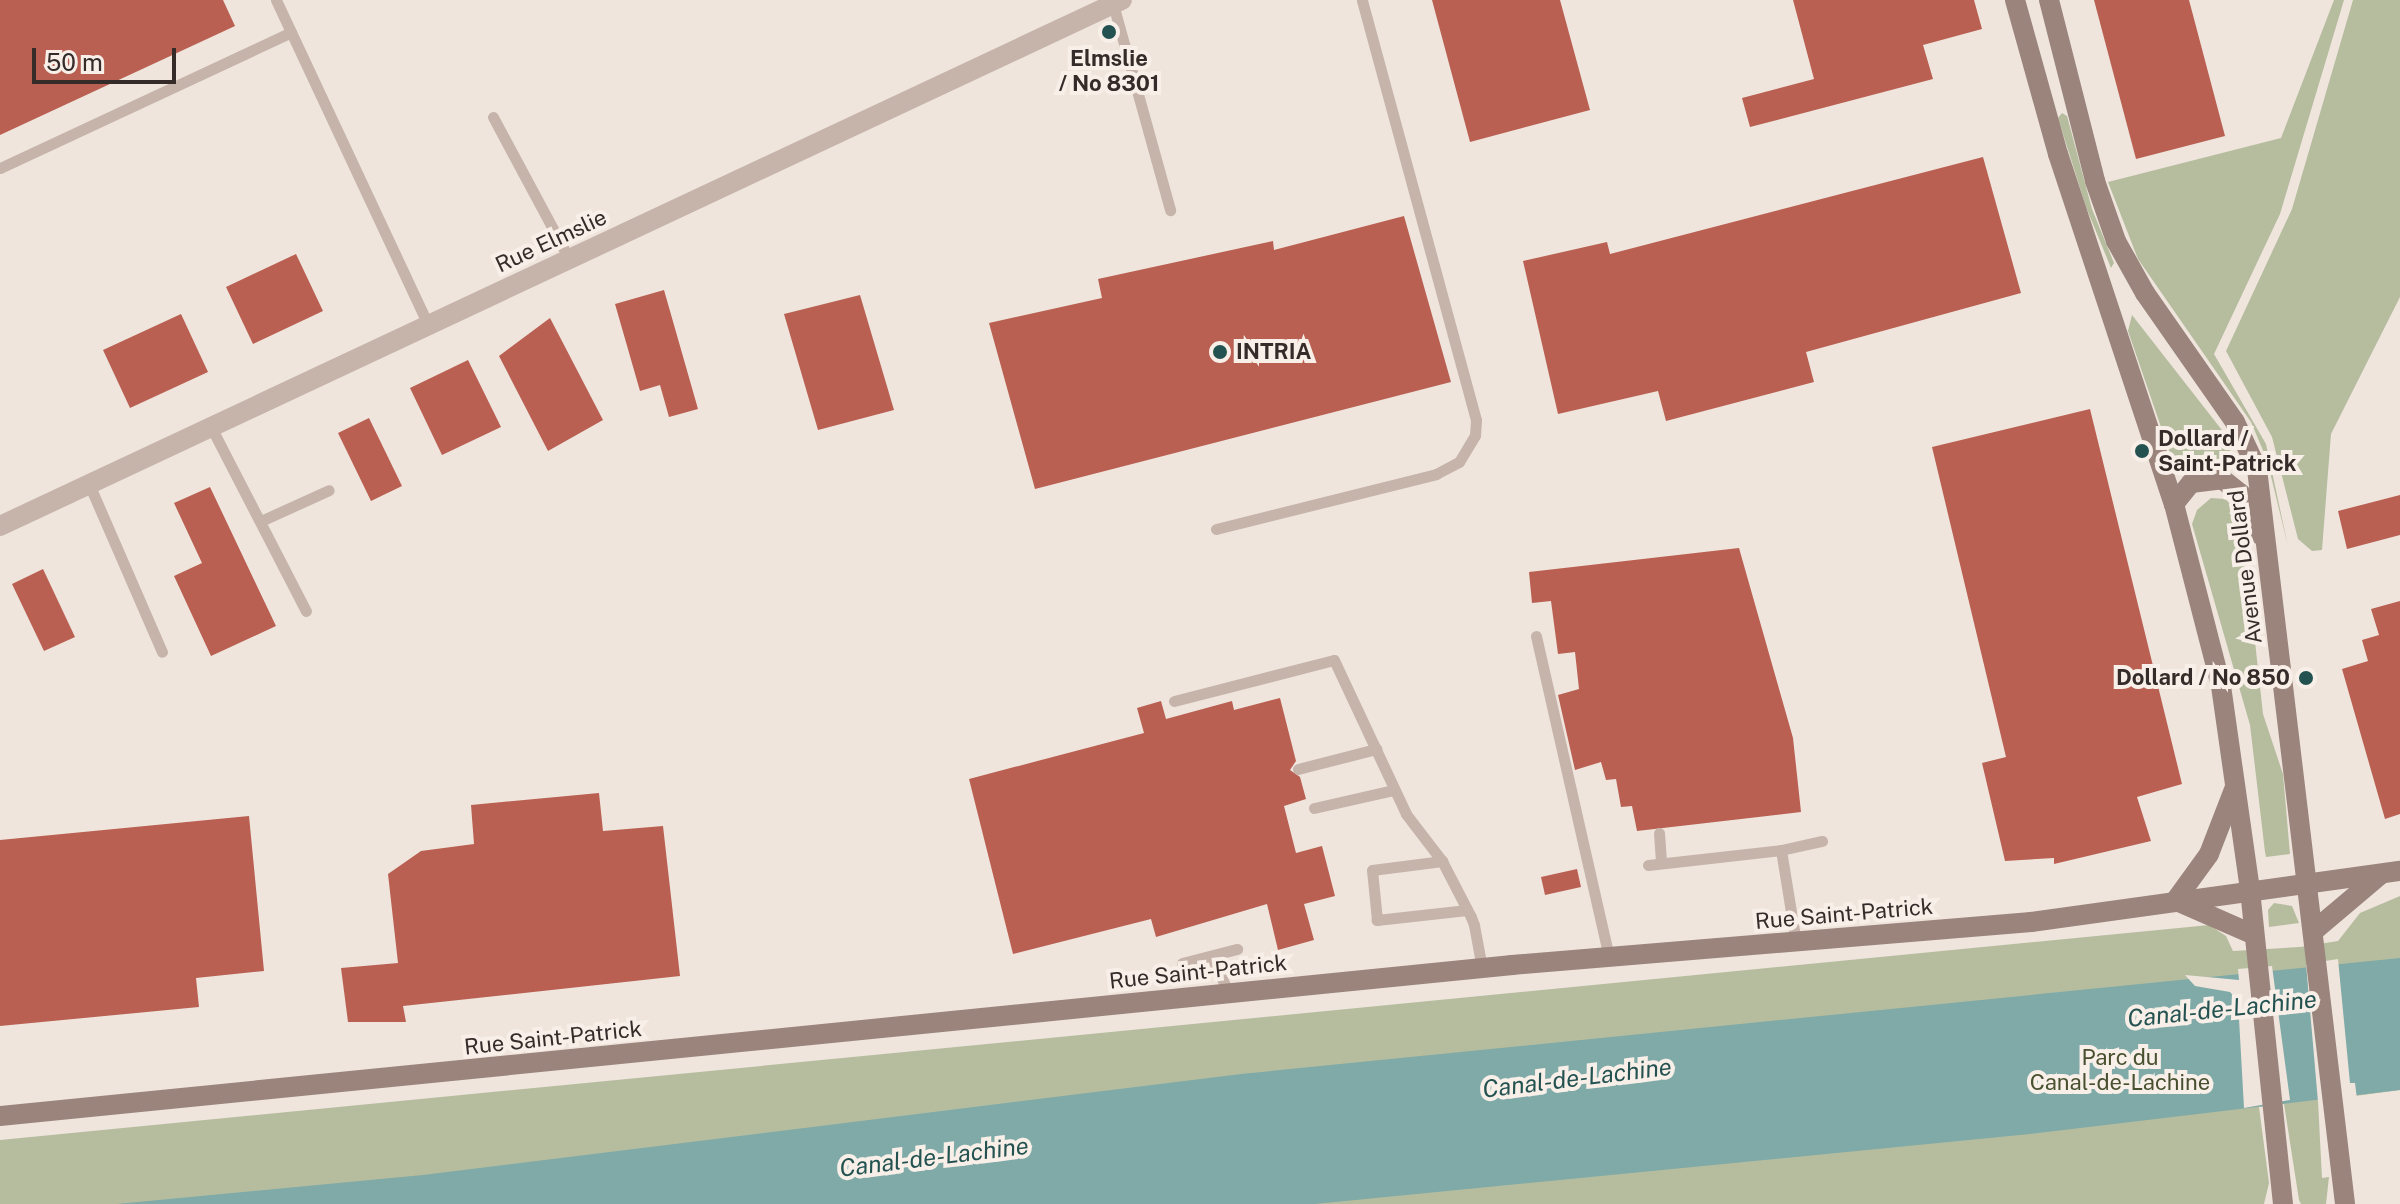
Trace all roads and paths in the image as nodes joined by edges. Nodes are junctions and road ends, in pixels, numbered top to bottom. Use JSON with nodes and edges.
{"nodes":[{"id":1,"x":276,"y":0,"type":"edge"},
{"id":2,"x":1362,"y":0,"type":"edge"},
{"id":3,"x":2015,"y":0,"type":"edge"},
{"id":4,"x":2049,"y":0,"type":"edge"},
{"id":5,"x":1118,"y":2,"type":"edge"},
{"id":6,"x":291,"y":32,"type":"junction"},
{"id":7,"x":493,"y":117,"type":"dead end"},
{"id":8,"x":0,"y":168,"type":"edge"},
{"id":9,"x":1170,"y":210,"type":"dead end"},
{"id":10,"x":569,"y":259,"type":"junction"},
{"id":11,"x":428,"y":325,"type":"junction"},
{"id":12,"x":211,"y":427,"type":"junction"},
{"id":13,"x":89,"y":484,"type":"junction"},
{"id":14,"x":329,"y":490,"type":"dead end"},
{"id":15,"x":2174,"y":504,"type":"junction"},
{"id":16,"x":263,"y":520,"type":"junction"},
{"id":17,"x":0,"y":526,"type":"edge"},
{"id":18,"x":1216,"y":529,"type":"dead end"},
{"id":19,"x":2268,"y":550,"type":"junction"},
{"id":20,"x":306,"y":611,"type":"dead end"},
{"id":21,"x":1536,"y":636,"type":"dead end"},
{"id":22,"x":162,"y":652,"type":"dead end"},
{"id":23,"x":1174,"y":701,"type":"dead end"},
{"id":24,"x":1376,"y":749,"type":"junction"},
{"id":25,"x":1298,"y":769,"type":"dead end"},
{"id":26,"x":2236,"y":783,"type":"junction"},
{"id":27,"x":1394,"y":790,"type":"junction"},
{"id":28,"x":1314,"y":808,"type":"dead end"},
{"id":29,"x":1659,"y":833,"type":"dead end"},
{"id":30,"x":1822,"y":841,"type":"dead end"},
{"id":31,"x":1781,"y":850,"type":"junction"},
{"id":32,"x":1442,"y":861,"type":"junction"},
{"id":33,"x":1661,"y":863,"type":"junction"},
{"id":34,"x":1648,"y":865,"type":"dead end"},
{"id":35,"x":2390,"y":873,"type":"edge"},
{"id":36,"x":2310,"y":883,"type":"junction"},
{"id":37,"x":2250,"y":890,"type":"junction"},
{"id":38,"x":2175,"y":901,"type":"junction"},
{"id":39,"x":1467,"y":910,"type":"junction"},
{"id":40,"x":2317,"y":936,"type":"junction"},
{"id":41,"x":2255,"y":942,"type":"junction"},
{"id":42,"x":1796,"y":943,"type":"junction"},
{"id":43,"x":1237,"y":949,"type":"dead end"},
{"id":44,"x":1211,"y":956,"type":"junction"},
{"id":45,"x":1609,"y":957,"type":"junction"},
{"id":46,"x":1182,"y":963,"type":"dead end"},
{"id":47,"x":1482,"y":968,"type":"junction"},
{"id":48,"x":1229,"y":993,"type":"junction"},
{"id":49,"x":0,"y":1116,"type":"edge"},
{"id":50,"x":2283,"y":1204,"type":"edge"},
{"id":51,"x":2345,"y":1204,"type":"edge"}],
"edges":[{"from":1,"to":6,"type":"lane"},
{"from":2,"to":18,"type":"lane"},
{"from":3,"to":15,"type":"main road","name":"Avenue Dollard"},
{"from":4,"to":19,"type":"main road","name":"Avenue Dollard"},
{"from":5,"to":9,"type":"lane"},
{"from":5,"to":10,"type":"street","name":"Rue Elmslie"},
{"from":6,"to":8,"type":"lane"},
{"from":6,"to":11,"type":"lane"},
{"from":7,"to":10,"type":"lane"},
{"from":10,"to":11,"type":"street","name":"Rue Elmslie"},
{"from":11,"to":12,"type":"street","name":"Rue Elmslie"},
{"from":12,"to":13,"type":"street","name":"Rue Elmslie"},
{"from":12,"to":16,"type":"lane"},
{"from":13,"to":17,"type":"street","name":"Rue Elmslie"},
{"from":13,"to":22,"type":"lane"},
{"from":14,"to":16,"type":"lane"},
{"from":15,"to":19,"type":"main road"},
{"from":15,"to":26,"type":"main road","name":"Avenue Dollard"},
{"from":16,"to":20,"type":"lane"},
{"from":19,"to":36,"type":"main road","name":"Avenue Dollard"},
{"from":21,"to":45,"type":"lane"},
{"from":23,"to":24,"type":"lane"},
{"from":24,"to":25,"type":"lane"},
{"from":24,"to":27,"type":"lane"},
{"from":26,"to":37,"type":"main road","name":"Avenue Dollard"},
{"from":26,"to":38,"type":"main road"},
{"from":27,"to":28,"type":"lane"},
{"from":27,"to":32,"type":"lane"},
{"from":29,"to":33,"type":"lane"},
{"from":30,"to":31,"type":"lane"},
{"from":31,"to":33,"type":"lane"},
{"from":31,"to":42,"type":"lane"},
{"from":32,"to":39,"type":"lane"},
{"from":32,"to":39,"type":"lane"},
{"from":33,"to":34,"type":"lane"},
{"from":35,"to":36,"type":"main road","name":"Rue Saint-Patrick"},
{"from":35,"to":40,"type":"main road"},
{"from":36,"to":37,"type":"main road","name":"Rue Saint-Patrick"},
{"from":36,"to":40,"type":"main road","name":"Avenue Dollard"},
{"from":37,"to":38,"type":"main road","name":"Rue Saint-Patrick"},
{"from":37,"to":41,"type":"main road","name":"Avenue Dollard"},
{"from":38,"to":41,"type":"main road"},
{"from":38,"to":42,"type":"main road","name":"Rue Saint-Patrick"},
{"from":39,"to":47,"type":"lane"},
{"from":40,"to":51,"type":"main road","name":"Avenue Dollard"},
{"from":41,"to":50,"type":"main road","name":"Avenue Dollard"},
{"from":42,"to":45,"type":"main road","name":"Rue Saint-Patrick"},
{"from":43,"to":44,"type":"lane"},
{"from":44,"to":46,"type":"lane"},
{"from":44,"to":48,"type":"lane"},
{"from":45,"to":47,"type":"main road","name":"Rue Saint-Patrick"},
{"from":47,"to":48,"type":"main road","name":"Rue Saint-Patrick"},
{"from":48,"to":49,"type":"main road","name":"Rue Saint-Patrick"}]}
